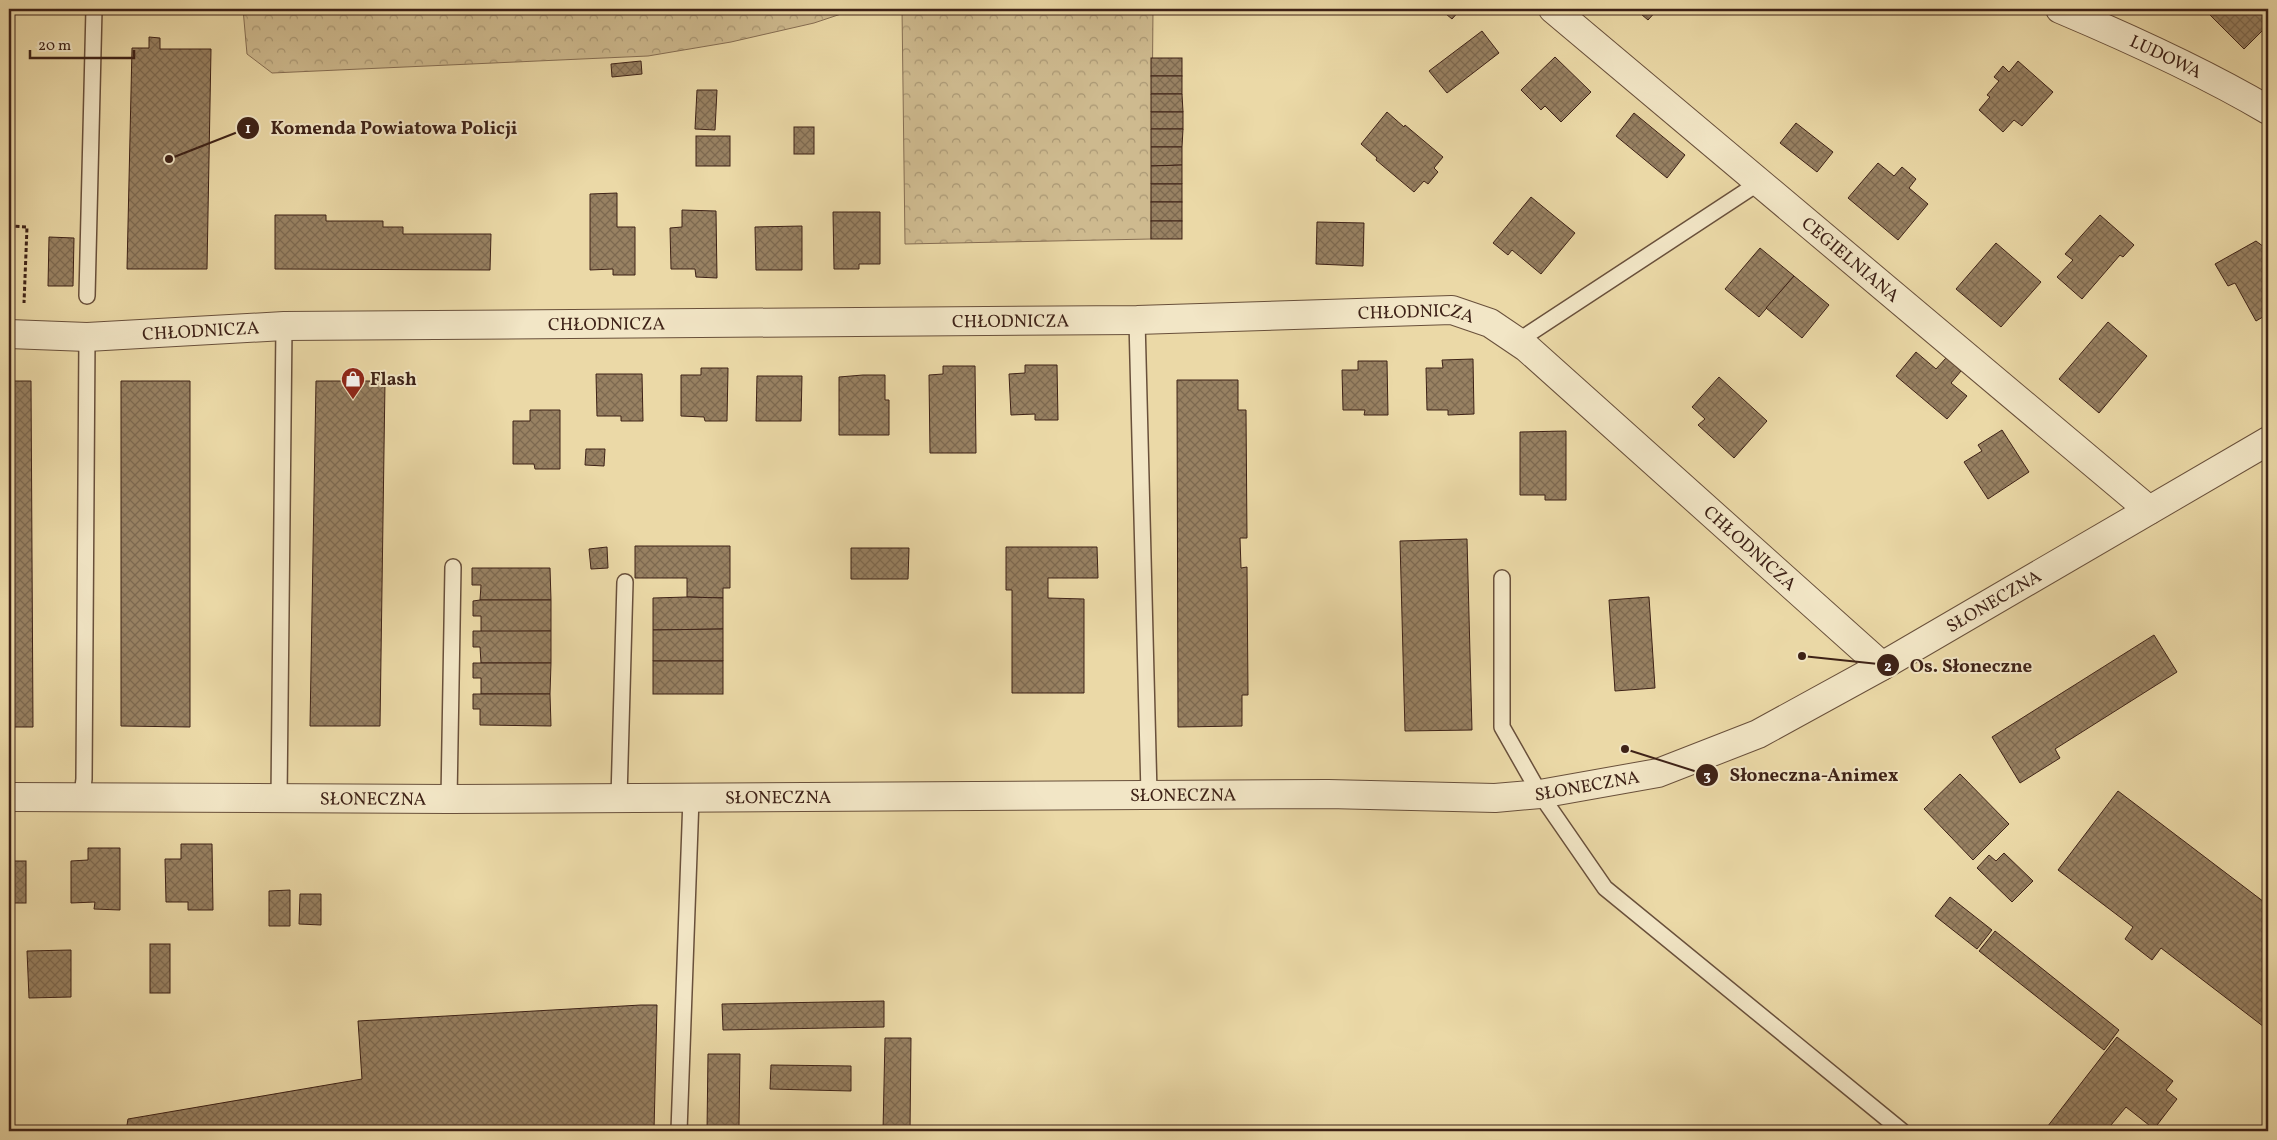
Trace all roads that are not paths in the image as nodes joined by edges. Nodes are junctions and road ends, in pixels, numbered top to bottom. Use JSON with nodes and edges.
{"nodes":[{"id":1,"x":94,"y":9,"type":"edge"},
{"id":2,"x":1553,"y":9,"type":"edge"},
{"id":3,"x":2060,"y":9,"type":"edge"},
{"id":4,"x":2268,"y":110,"type":"edge"},
{"id":5,"x":1760,"y":182,"type":"junction"},
{"id":6,"x":87,"y":296,"type":"dead end"},
{"id":7,"x":1137,"y":320,"type":"junction"},
{"id":8,"x":284,"y":326,"type":"junction"},
{"id":9,"x":16,"y":335,"type":"edge"},
{"id":10,"x":86,"y":337,"type":"junction"},
{"id":11,"x":1518,"y":341,"type":"junction"},
{"id":12,"x":2268,"y":441,"type":"edge"},
{"id":13,"x":2149,"y":510,"type":"junction"},
{"id":14,"x":453,"y":567,"type":"dead end"},
{"id":15,"x":1502,"y":578,"type":"dead end"},
{"id":16,"x":625,"y":582,"type":"dead end"},
{"id":17,"x":1882,"y":666,"type":"junction"},
{"id":18,"x":1149,"y":794,"type":"junction"},
{"id":19,"x":1540,"y":794,"type":"junction"},
{"id":20,"x":82,"y":796,"type":"junction"},
{"id":21,"x":9,"y":797,"type":"edge"},
{"id":22,"x":619,"y":798,"type":"junction"},
{"id":23,"x":691,"y":798,"type":"junction"},
{"id":24,"x":279,"y":799,"type":"junction"},
{"id":25,"x":449,"y":799,"type":"junction"},
{"id":26,"x":679,"y":1131,"type":"edge"},
{"id":27,"x":1902,"y":1131,"type":"edge"}],
"edges":[{"from":1,"to":6,"type":"lane"},
{"from":2,"to":5,"type":"street","name":"CEGIELNIANA"},
{"from":3,"to":4,"type":"street","name":"LUDOWA"},
{"from":5,"to":11,"type":"lane"},
{"from":5,"to":13,"type":"street","name":"CEGIELNIANA"},
{"from":7,"to":8,"type":"street","name":"CHŁODNICZA"},
{"from":7,"to":11,"type":"street","name":"CHŁODNICZA"},
{"from":7,"to":18,"type":"lane"},
{"from":8,"to":10,"type":"street","name":"CHŁODNICZA"},
{"from":8,"to":24,"type":"lane"},
{"from":9,"to":10,"type":"street","name":"CHŁODNICZA"},
{"from":10,"to":20,"type":"lane"},
{"from":11,"to":17,"type":"street","name":"CHŁODNICZA"},
{"from":12,"to":13,"type":"street","name":"SŁONECZNA"},
{"from":13,"to":17,"type":"street","name":"SŁONECZNA"},
{"from":14,"to":25,"type":"lane"},
{"from":15,"to":19,"type":"lane"},
{"from":16,"to":22,"type":"lane"},
{"from":17,"to":19,"type":"street","name":"SŁONECZNA"},
{"from":18,"to":19,"type":"street","name":"SŁONECZNA"},
{"from":18,"to":23,"type":"street","name":"SŁONECZNA"},
{"from":19,"to":27,"type":"lane"},
{"from":20,"to":21,"type":"street","name":"SŁONECZNA"},
{"from":20,"to":24,"type":"street","name":"SŁONECZNA"},
{"from":22,"to":23,"type":"street","name":"SŁONECZNA"},
{"from":22,"to":25,"type":"street","name":"SŁONECZNA"},
{"from":23,"to":26,"type":"lane"},
{"from":24,"to":25,"type":"street","name":"SŁONECZNA"}]}
